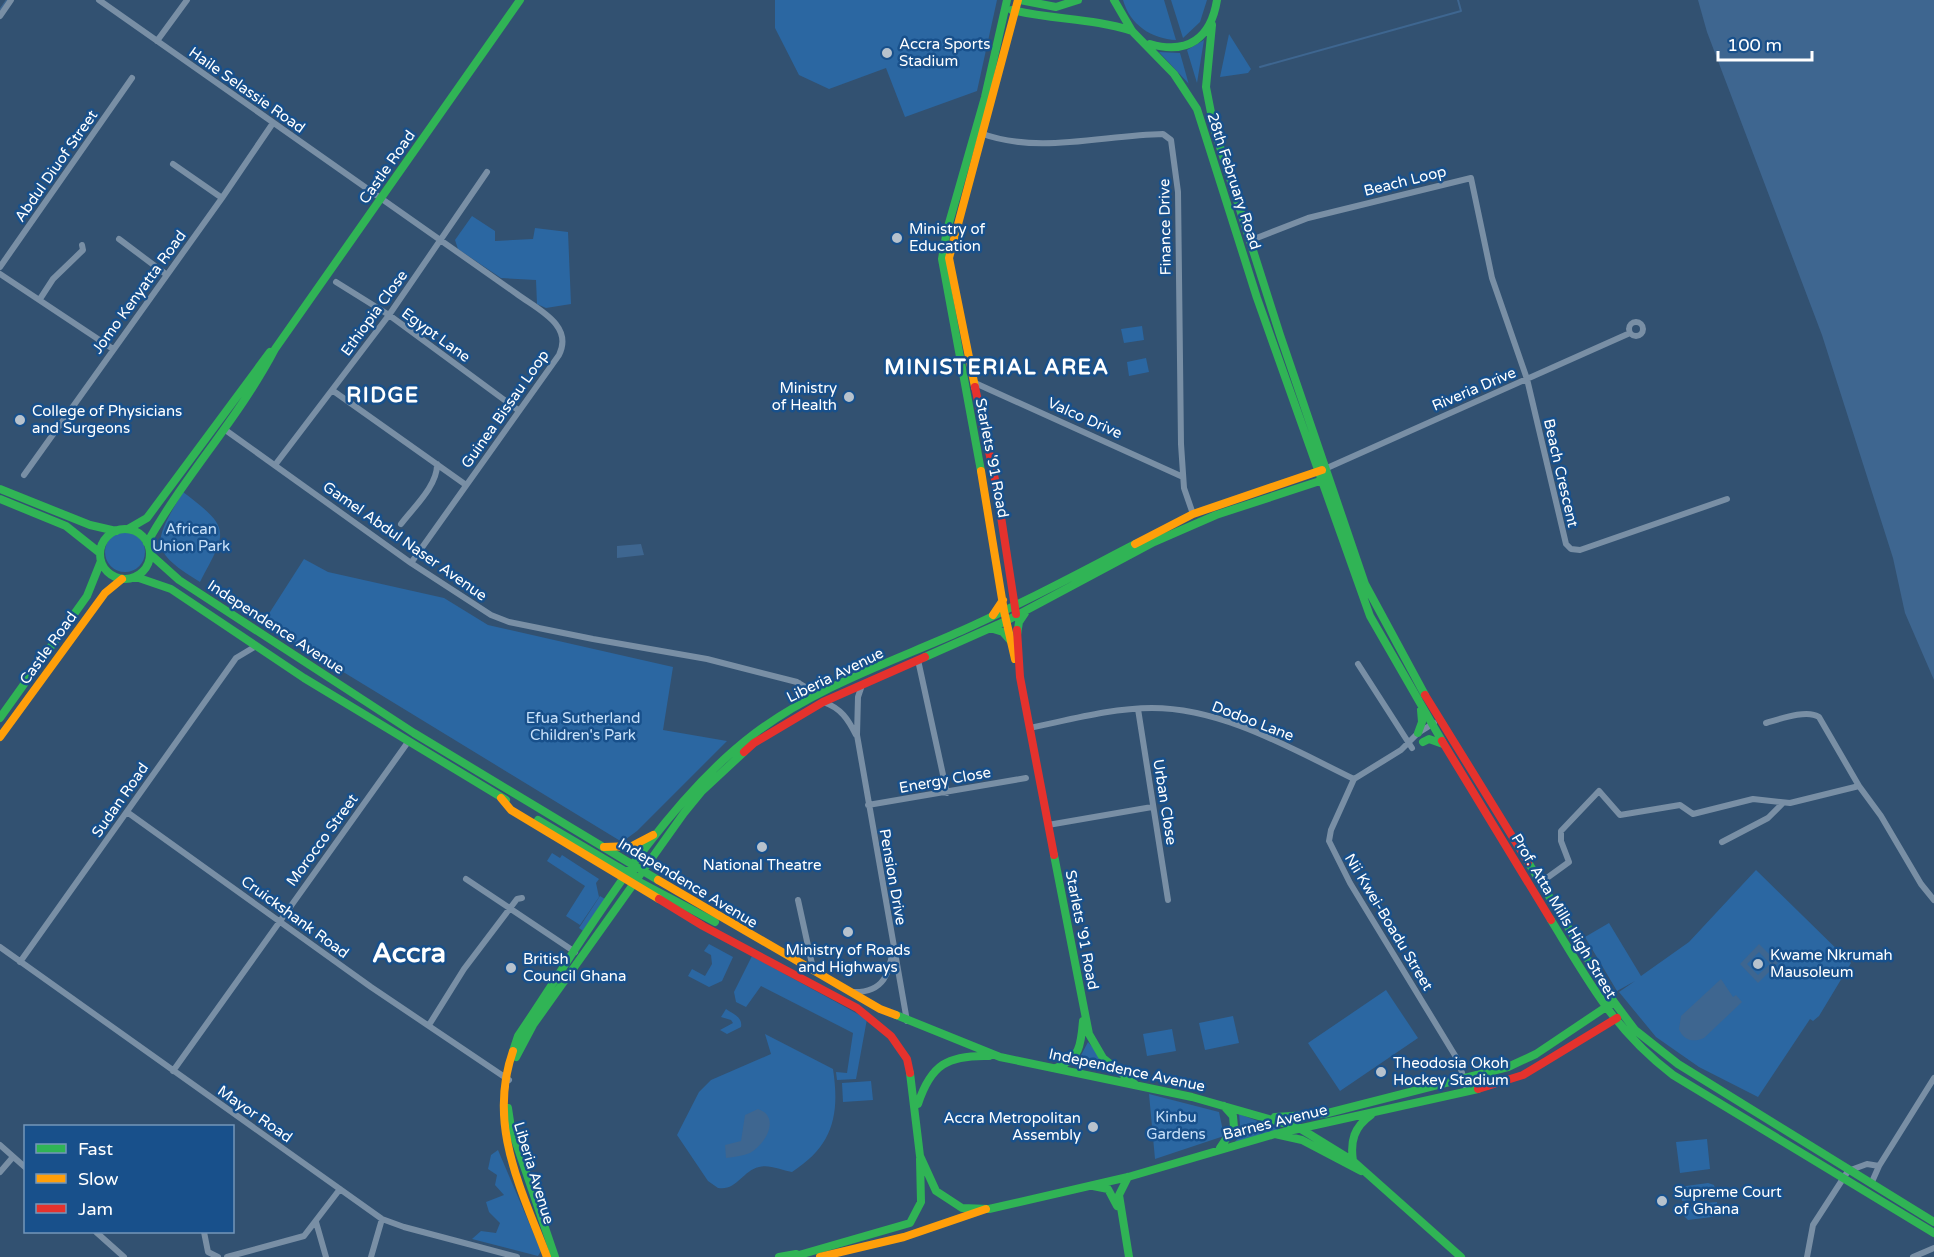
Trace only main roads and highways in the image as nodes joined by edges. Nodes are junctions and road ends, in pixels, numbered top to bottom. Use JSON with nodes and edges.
{"nodes":[{"id":1,"x":520,"y":0,"type":"edge"},
{"id":2,"x":1019,"y":0,"type":"edge"},
{"id":3,"x":1078,"y":0,"type":"edge"},
{"id":4,"x":1114,"y":0,"type":"edge"},
{"id":5,"x":1217,"y":0,"type":"edge"},
{"id":6,"x":1028,"y":1,"type":"edge"},
{"id":7,"x":1006,"y":4,"type":"edge"},
{"id":8,"x":1015,"y":11,"type":"junction"},
{"id":9,"x":1029,"y":14,"type":"junction"},
{"id":10,"x":1012,"y":24,"type":"junction"},
{"id":11,"x":1212,"y":25,"type":"junction"},
{"id":12,"x":1132,"y":31,"type":"junction"},
{"id":13,"x":1145,"y":42,"type":"junction"},
{"id":14,"x":978,"y":131,"type":"junction"},
{"id":15,"x":275,"y":349,"type":"junction"},
{"id":16,"x":961,"y":372,"type":"junction"},
{"id":17,"x":980,"y":403,"type":"junction"},
{"id":18,"x":1313,"y":454,"type":"junction"},
{"id":19,"x":1323,"y":469,"type":"junction"},
{"id":20,"x":1326,"y":479,"type":"junction"},
{"id":21,"x":1305,"y":481,"type":"junction"},
{"id":22,"x":0,"y":489,"type":"edge"},
{"id":23,"x":1325,"y":491,"type":"junction"},
{"id":24,"x":0,"y":499,"type":"edge"},
{"id":25,"x":128,"y":529,"type":"junction"},
{"id":26,"x":116,"y":531,"type":"junction"},
{"id":27,"x":147,"y":543,"type":"junction"},
{"id":28,"x":150,"y":554,"type":"junction"},
{"id":29,"x":100,"y":557,"type":"junction"},
{"id":30,"x":136,"y":577,"type":"junction"},
{"id":31,"x":122,"y":579,"type":"junction"},
{"id":32,"x":1003,"y":600,"type":"junction"},
{"id":33,"x":1015,"y":607,"type":"junction"},
{"id":34,"x":1004,"y":611,"type":"junction"},
{"id":35,"x":1026,"y":611,"type":"junction"},
{"id":36,"x":1016,"y":616,"type":"junction"},
{"id":37,"x":992,"y":617,"type":"junction"},
{"id":38,"x":1006,"y":621,"type":"junction"},
{"id":39,"x":990,"y":628,"type":"junction"},
{"id":40,"x":1014,"y":637,"type":"junction"},
{"id":41,"x":11,"y":702,"type":"junction"},
{"id":42,"x":1420,"y":705,"type":"junction"},
{"id":43,"x":0,"y":706,"type":"edge"},
{"id":44,"x":2,"y":722,"type":"edge"},
{"id":45,"x":0,"y":737,"type":"edge"},
{"id":46,"x":1444,"y":744,"type":"junction"},
{"id":47,"x":661,"y":831,"type":"junction"},
{"id":48,"x":602,"y":847,"type":"junction"},
{"id":49,"x":640,"y":857,"type":"junction"},
{"id":50,"x":645,"y":867,"type":"junction"},
{"id":51,"x":626,"y":876,"type":"junction"},
{"id":52,"x":635,"y":882,"type":"junction"},
{"id":53,"x":627,"y":893,"type":"junction"},
{"id":54,"x":730,"y":923,"type":"junction"},
{"id":55,"x":1614,"y":1002,"type":"junction"},
{"id":56,"x":1605,"y":1008,"type":"junction"},
{"id":57,"x":1084,"y":1012,"type":"junction"},
{"id":58,"x":1622,"y":1015,"type":"junction"},
{"id":59,"x":1613,"y":1020,"type":"junction"},
{"id":60,"x":1000,"y":1057,"type":"junction"},
{"id":61,"x":1056,"y":1068,"type":"junction"},
{"id":62,"x":507,"y":1078,"type":"junction"},
{"id":63,"x":1136,"y":1085,"type":"junction"},
{"id":64,"x":1220,"y":1104,"type":"junction"},
{"id":65,"x":916,"y":1110,"type":"junction"},
{"id":66,"x":1377,"y":1110,"type":"junction"},
{"id":67,"x":1267,"y":1117,"type":"junction"},
{"id":68,"x":1301,"y":1128,"type":"junction"},
{"id":69,"x":1275,"y":1134,"type":"junction"},
{"id":70,"x":1218,"y":1150,"type":"junction"},
{"id":71,"x":920,"y":1156,"type":"junction"},
{"id":72,"x":1353,"y":1161,"type":"junction"},
{"id":73,"x":1365,"y":1172,"type":"junction"},
{"id":74,"x":1846,"y":1175,"type":"junction"},
{"id":75,"x":1128,"y":1177,"type":"junction"},
{"id":76,"x":1090,"y":1186,"type":"junction"},
{"id":77,"x":989,"y":1209,"type":"junction"},
{"id":78,"x":1121,"y":1218,"type":"junction"},
{"id":79,"x":1934,"y":1222,"type":"edge"},
{"id":80,"x":1934,"y":1233,"type":"edge"},
{"id":81,"x":802,"y":1252,"type":"junction"},
{"id":82,"x":547,"y":1257,"type":"edge"},
{"id":83,"x":555,"y":1257,"type":"edge"},
{"id":84,"x":779,"y":1257,"type":"edge"},
{"id":85,"x":792,"y":1257,"type":"edge"},
{"id":86,"x":820,"y":1257,"type":"edge"},
{"id":87,"x":1129,"y":1257,"type":"edge"},
{"id":88,"x":1461,"y":1257,"type":"edge"}],
"edges":[{"from":1,"to":15,"type":"main road","name":"Castle Road"},
{"from":2,"to":6,"type":"main road"},
{"from":2,"to":8,"type":"main road","name":"Starlets '91 Road"},
{"from":3,"to":6,"type":"main road"},
{"from":4,"to":12,"type":"main road"},
{"from":5,"to":11,"type":"main road","name":"28th February Road"},
{"from":7,"to":8,"type":"main road","name":"28th February Road"},
{"from":7,"to":14,"type":"main road","name":"Starlets '91 Road"},
{"from":8,"to":9,"type":"main road","name":"28th February Road"},
{"from":8,"to":10,"type":"main road","name":"Starlets '91 Road"},
{"from":9,"to":10,"type":"main road"},
{"from":9,"to":12,"type":"main road","name":"28th February Road"},
{"from":10,"to":14,"type":"main road","name":"Starlets '91 Road"},
{"from":11,"to":13,"type":"main road"},
{"from":11,"to":19,"type":"main road","name":"28th February Road"},
{"from":12,"to":13,"type":"main road","name":"28th February Road"},
{"from":13,"to":18,"type":"main road","name":"28th February Road"},
{"from":14,"to":16,"type":"main road","name":"Starlets '91 Road"},
{"from":14,"to":17,"type":"main road","name":"Starlets '91 Road"},
{"from":15,"to":25,"type":"main road","name":"Castle Road"},
{"from":15,"to":27,"type":"main road","name":"Castle Road"},
{"from":16,"to":17,"type":"main road"},
{"from":16,"to":32,"type":"main road","name":"Starlets '91 Road"},
{"from":17,"to":33,"type":"main road","name":"Starlets '91 Road"},
{"from":18,"to":19,"type":"main road","name":"28th February Road"},
{"from":18,"to":21,"type":"main road"},
{"from":19,"to":20,"type":"main road","name":"28th February Road"},
{"from":19,"to":21,"type":"main road","name":"Liberia Avenue"},
{"from":20,"to":21,"type":"main road","name":"Liberia Avenue"},
{"from":20,"to":23,"type":"main road","name":"Prof. Atta Mills High Street"},
{"from":20,"to":55,"type":"main road","name":"Prof. Atta Mills High Street"},
{"from":21,"to":23,"type":"main road"},
{"from":21,"to":33,"type":"main road","name":"Liberia Avenue"},
{"from":21,"to":35,"type":"main road","name":"Liberia Avenue"},
{"from":22,"to":26,"type":"main road"},
{"from":23,"to":42,"type":"main road","name":"Prof. Atta Mills High Street"},
{"from":24,"to":29,"type":"main road"},
{"from":25,"to":26,"type":"main road"},
{"from":25,"to":27,"type":"main road"},
{"from":26,"to":29,"type":"main road"},
{"from":27,"to":28,"type":"main road"},
{"from":28,"to":30,"type":"main road"},
{"from":28,"to":48,"type":"main road","name":"Independence Avenue"},
{"from":29,"to":31,"type":"main road"},
{"from":29,"to":41,"type":"main road","name":"Castle Road"},
{"from":30,"to":31,"type":"main road"},
{"from":30,"to":51,"type":"main road","name":"Independence Avenue"},
{"from":31,"to":44,"type":"main road","name":"Castle Road"},
{"from":32,"to":34,"type":"main road","name":"Starlets '91 Road"},
{"from":32,"to":37,"type":"main road"},
{"from":33,"to":34,"type":"main road","name":"Liberia Avenue"},
{"from":33,"to":36,"type":"main road","name":"Starlets '91 Road"},
{"from":34,"to":37,"type":"main road","name":"Liberia Avenue"},
{"from":34,"to":38,"type":"main road","name":"Starlets '91 Road"},
{"from":35,"to":36,"type":"main road","name":"Liberia Avenue"},
{"from":35,"to":40,"type":"main road"},
{"from":36,"to":38,"type":"main road","name":"Liberia Avenue"},
{"from":36,"to":40,"type":"main road","name":"Starlets '91 Road"},
{"from":37,"to":47,"type":"main road","name":"Liberia Avenue"},
{"from":38,"to":39,"type":"main road","name":"Liberia Avenue"},
{"from":38,"to":40,"type":"main road","name":"Starlets '91 Road"},
{"from":39,"to":40,"type":"main road"},
{"from":39,"to":50,"type":"main road","name":"Liberia Avenue"},
{"from":40,"to":57,"type":"main road","name":"Starlets '91 Road"},
{"from":41,"to":43,"type":"main road"},
{"from":41,"to":44,"type":"main road","name":"Castle Road"},
{"from":42,"to":46,"type":"main road","name":"Prof. Atta Mills High Street"},
{"from":42,"to":46,"type":"main road"},
{"from":44,"to":45,"type":"main road","name":"Castle Road"},
{"from":46,"to":56,"type":"main road","name":"Prof. Atta Mills High Street"},
{"from":47,"to":48,"type":"main road"},
{"from":47,"to":49,"type":"main road","name":"Liberia Avenue"},
{"from":48,"to":51,"type":"main road","name":"Independence Avenue"},
{"from":49,"to":50,"type":"main road"},
{"from":49,"to":51,"type":"main road","name":"Liberia Avenue"},
{"from":50,"to":51,"type":"main road","name":"Independence Avenue"},
{"from":50,"to":52,"type":"main road","name":"Liberia Avenue"},
{"from":50,"to":54,"type":"main road","name":"Independence Avenue"},
{"from":51,"to":52,"type":"main road","name":"Independence Avenue"},
{"from":51,"to":53,"type":"main road"},
{"from":51,"to":62,"type":"main road","name":"Liberia Avenue"},
{"from":52,"to":53,"type":"main road","name":"Liberia Avenue"},
{"from":52,"to":54,"type":"main road"},
{"from":52,"to":65,"type":"main road","name":"Independence Avenue"},
{"from":53,"to":62,"type":"main road","name":"Liberia Avenue"},
{"from":54,"to":60,"type":"main road","name":"Independence Avenue"},
{"from":55,"to":56,"type":"main road","name":"Barnes Avenue"},
{"from":55,"to":58,"type":"main road","name":"Prof. Atta Mills High Street"},
{"from":56,"to":59,"type":"main road","name":"Prof. Atta Mills High Street"},
{"from":56,"to":67,"type":"main road","name":"Barnes Avenue"},
{"from":57,"to":61,"type":"main road","name":"Starlets '91 Road"},
{"from":57,"to":63,"type":"main road","name":"Starlets '91 Road"},
{"from":58,"to":59,"type":"main road","name":"Barnes Avenue"},
{"from":58,"to":74,"type":"main road","name":"Prof. Atta Mills High Street"},
{"from":59,"to":66,"type":"main road","name":"Barnes Avenue"},
{"from":59,"to":74,"type":"main road","name":"Prof. Atta Mills High Street"},
{"from":60,"to":61,"type":"main road","name":"Independence Avenue"},
{"from":60,"to":65,"type":"main road"},
{"from":61,"to":63,"type":"main road","name":"Independence Avenue"},
{"from":62,"to":82,"type":"main road","name":"Liberia Avenue"},
{"from":62,"to":83,"type":"main road","name":"Liberia Avenue"},
{"from":63,"to":64,"type":"main road","name":"Independence Avenue"},
{"from":64,"to":67,"type":"main road","name":"Independence Avenue"},
{"from":64,"to":70,"type":"main road"},
{"from":65,"to":71,"type":"main road","name":"Independence Avenue"},
{"from":66,"to":68,"type":"main road","name":"Barnes Avenue"},
{"from":66,"to":72,"type":"main road"},
{"from":67,"to":68,"type":"main road","name":"Independence Avenue"},
{"from":68,"to":69,"type":"main road","name":"Barnes Avenue"},
{"from":68,"to":72,"type":"main road","name":"Independence Avenue"},
{"from":69,"to":70,"type":"main road","name":"Barnes Avenue"},
{"from":69,"to":73,"type":"main road"},
{"from":70,"to":75,"type":"main road","name":"Barnes Avenue"},
{"from":71,"to":77,"type":"main road","name":"Independence Avenue"},
{"from":71,"to":81,"type":"main road"},
{"from":72,"to":73,"type":"main road","name":"Independence Avenue"},
{"from":73,"to":88,"type":"main road"},
{"from":74,"to":79,"type":"main road","name":"Prof. Atta Mills High Street"},
{"from":74,"to":80,"type":"main road","name":"Prof. Atta Mills High Street"},
{"from":75,"to":76,"type":"main road","name":"Barnes Avenue"},
{"from":75,"to":78,"type":"main road"},
{"from":76,"to":77,"type":"main road","name":"Barnes Avenue"},
{"from":76,"to":78,"type":"main road"},
{"from":77,"to":86,"type":"main road","name":"Barnes Avenue"},
{"from":78,"to":87,"type":"main road"},
{"from":81,"to":84,"type":"main road"},
{"from":81,"to":85,"type":"main road"}]}
